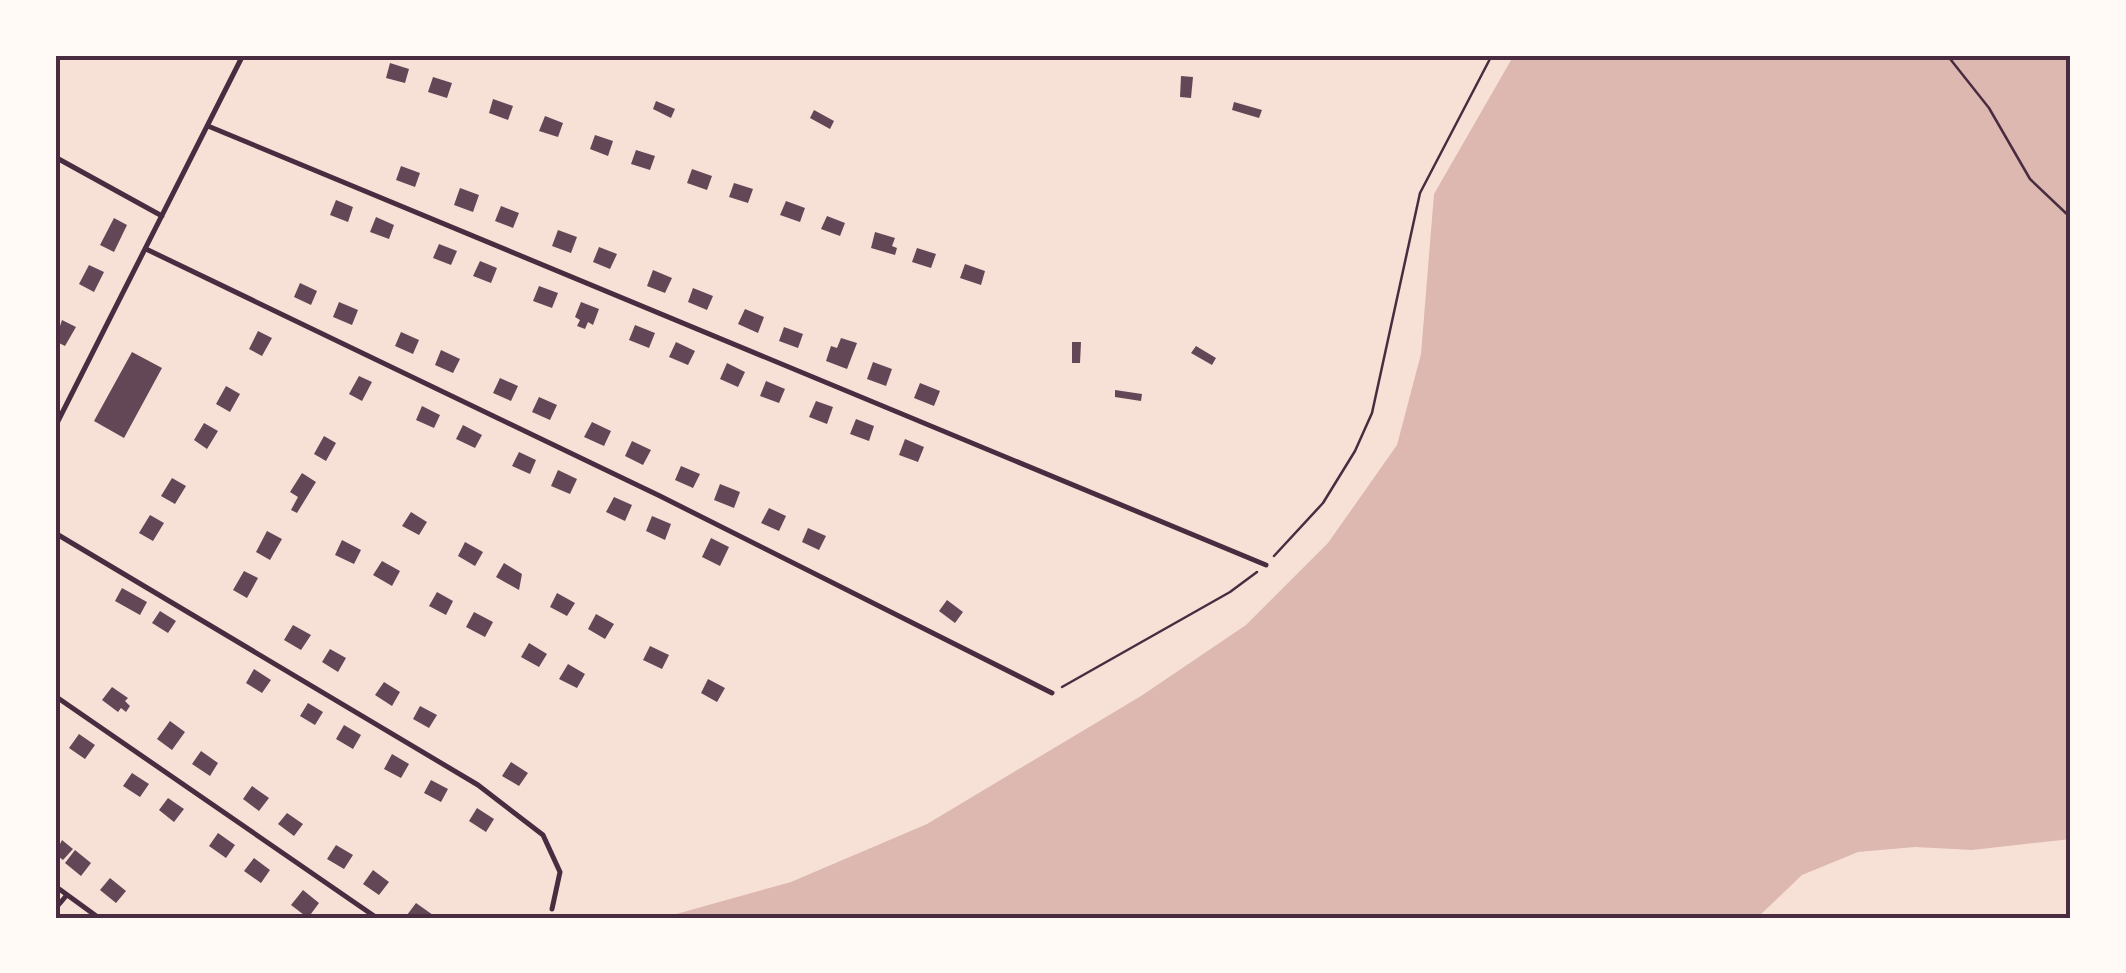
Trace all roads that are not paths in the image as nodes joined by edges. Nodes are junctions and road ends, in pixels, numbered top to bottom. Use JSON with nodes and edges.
{"nodes":[{"id":1,"x":243,"y":55,"type":"edge"},
{"id":2,"x":208,"y":126,"type":"junction"},
{"id":3,"x":55,"y":157,"type":"edge"},
{"id":4,"x":163,"y":216,"type":"junction"},
{"id":5,"x":146,"y":249,"type":"junction"},
{"id":6,"x":55,"y":427,"type":"edge"},
{"id":7,"x":55,"y":533,"type":"edge"},
{"id":8,"x":1266,"y":565,"type":"road end"},
{"id":9,"x":1052,"y":693,"type":"road end"},
{"id":10,"x":55,"y":696,"type":"edge"},
{"id":11,"x":55,"y":886,"type":"edge"},
{"id":12,"x":67,"y":894,"type":"junction"},
{"id":13,"x":55,"y":908,"type":"edge"},
{"id":14,"x":552,"y":908,"type":"dead end"},
{"id":15,"x":98,"y":918,"type":"edge"},
{"id":16,"x":376,"y":918,"type":"edge"}],
"edges":[{"from":1,"to":2,"type":"lane"},
{"from":2,"to":4,"type":"lane"},
{"from":2,"to":8,"type":"lane"},
{"from":3,"to":4,"type":"lane"},
{"from":4,"to":5,"type":"lane"},
{"from":5,"to":6,"type":"lane"},
{"from":5,"to":9,"type":"lane"},
{"from":7,"to":14,"type":"lane"},
{"from":10,"to":16,"type":"lane"},
{"from":11,"to":12,"type":"lane"},
{"from":12,"to":13,"type":"lane"},
{"from":12,"to":15,"type":"lane"}]}
